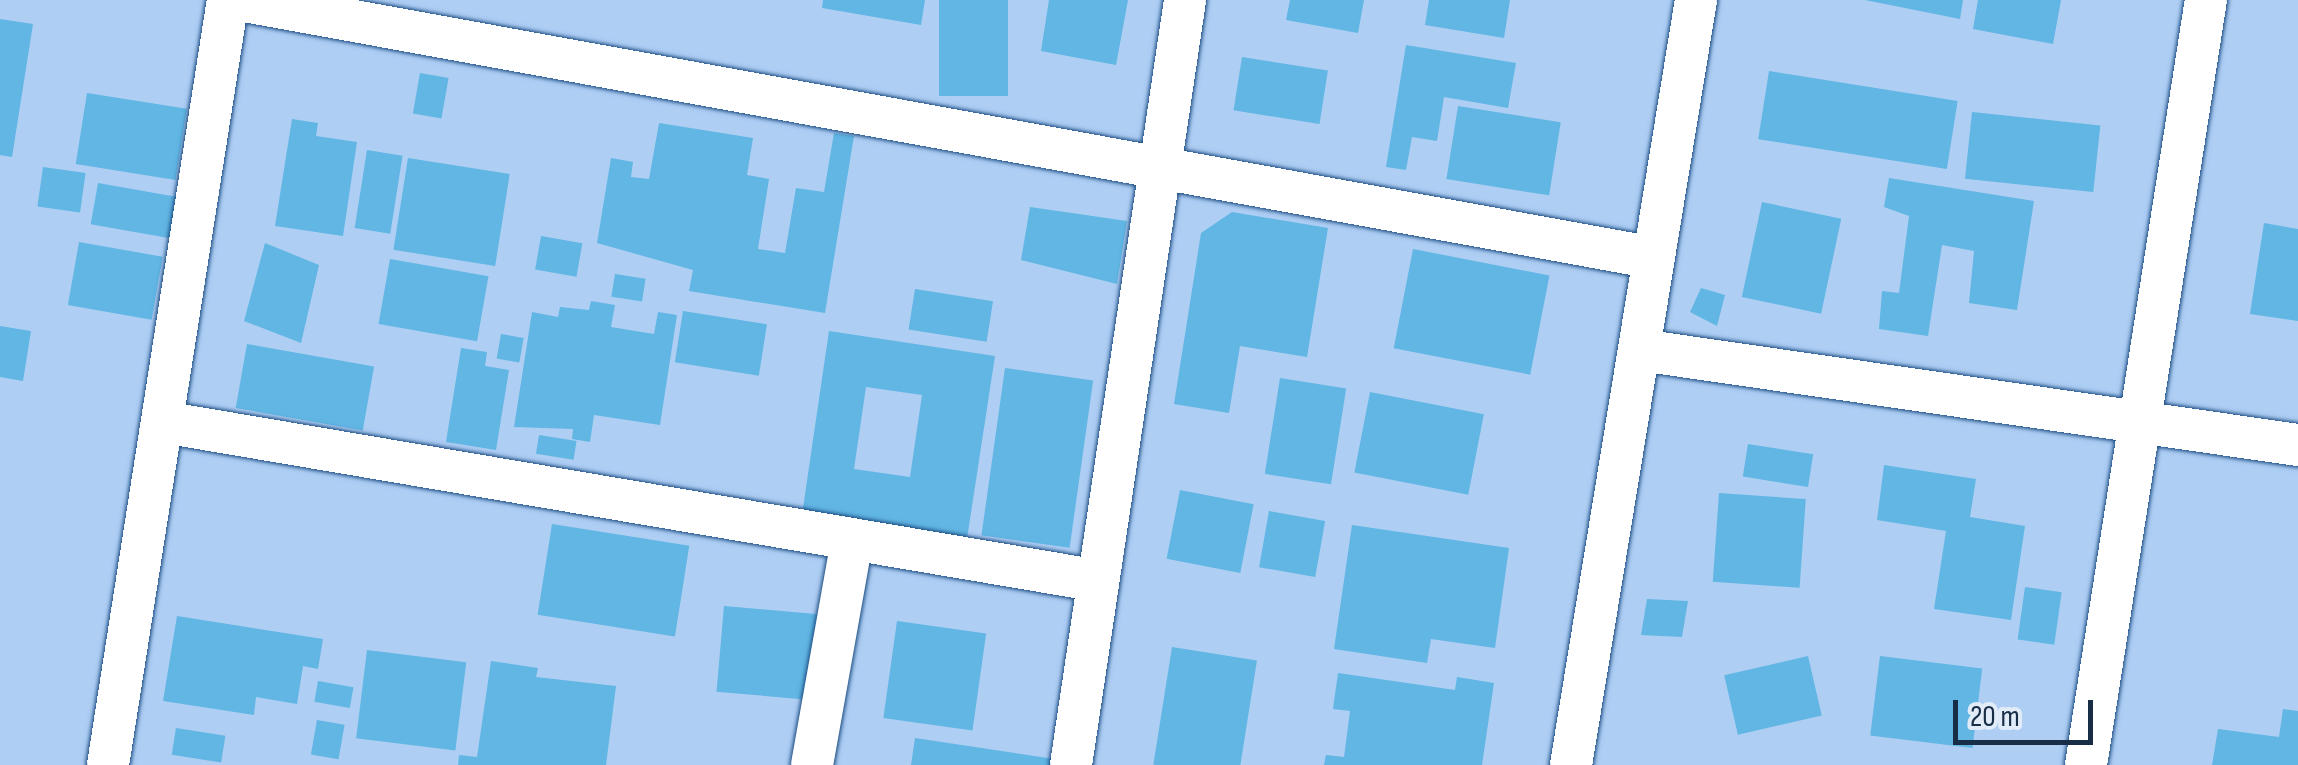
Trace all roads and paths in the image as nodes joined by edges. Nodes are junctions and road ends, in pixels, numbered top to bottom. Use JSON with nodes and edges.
{"nodes":[{"id":1,"x":228,"y":0,"type":"edge"},
{"id":2,"x":240,"y":0,"type":"edge"},
{"id":3,"x":1185,"y":0,"type":"edge"},
{"id":4,"x":1696,"y":0,"type":"edge"},
{"id":5,"x":2206,"y":0,"type":"edge"},
{"id":6,"x":405,"y":14,"type":"edge"},
{"id":7,"x":1156,"y":166,"type":"junction"},
{"id":8,"x":1654,"y":258,"type":"junction"},
{"id":9,"x":1640,"y":350,"type":"junction"},
{"id":10,"x":2138,"y":421,"type":"junction"},
{"id":11,"x":164,"y":422,"type":"junction"},
{"id":12,"x":2298,"y":445,"type":"edge"},
{"id":13,"x":851,"y":545,"type":"junction"},
{"id":14,"x":1094,"y":580,"type":"junction"},
{"id":15,"x":108,"y":765,"type":"edge"},
{"id":16,"x":812,"y":765,"type":"edge"},
{"id":17,"x":1071,"y":765,"type":"edge"},
{"id":18,"x":1571,"y":765,"type":"edge"},
{"id":19,"x":2086,"y":765,"type":"edge"}],
"edges":[{"from":1,"to":11,"type":"street"},
{"from":2,"to":6,"type":"street"},
{"from":3,"to":7,"type":"street"},
{"from":4,"to":8,"type":"street"},
{"from":5,"to":10,"type":"street"},
{"from":6,"to":7,"type":"street"},
{"from":7,"to":8,"type":"street"},
{"from":7,"to":14,"type":"street"},
{"from":8,"to":9,"type":"street"},
{"from":9,"to":10,"type":"street"},
{"from":9,"to":18,"type":"street"},
{"from":10,"to":12,"type":"street"},
{"from":10,"to":19,"type":"street"},
{"from":11,"to":13,"type":"street"},
{"from":11,"to":15,"type":"street"},
{"from":13,"to":14,"type":"street"},
{"from":13,"to":16,"type":"street"},
{"from":14,"to":17,"type":"street"}]}
